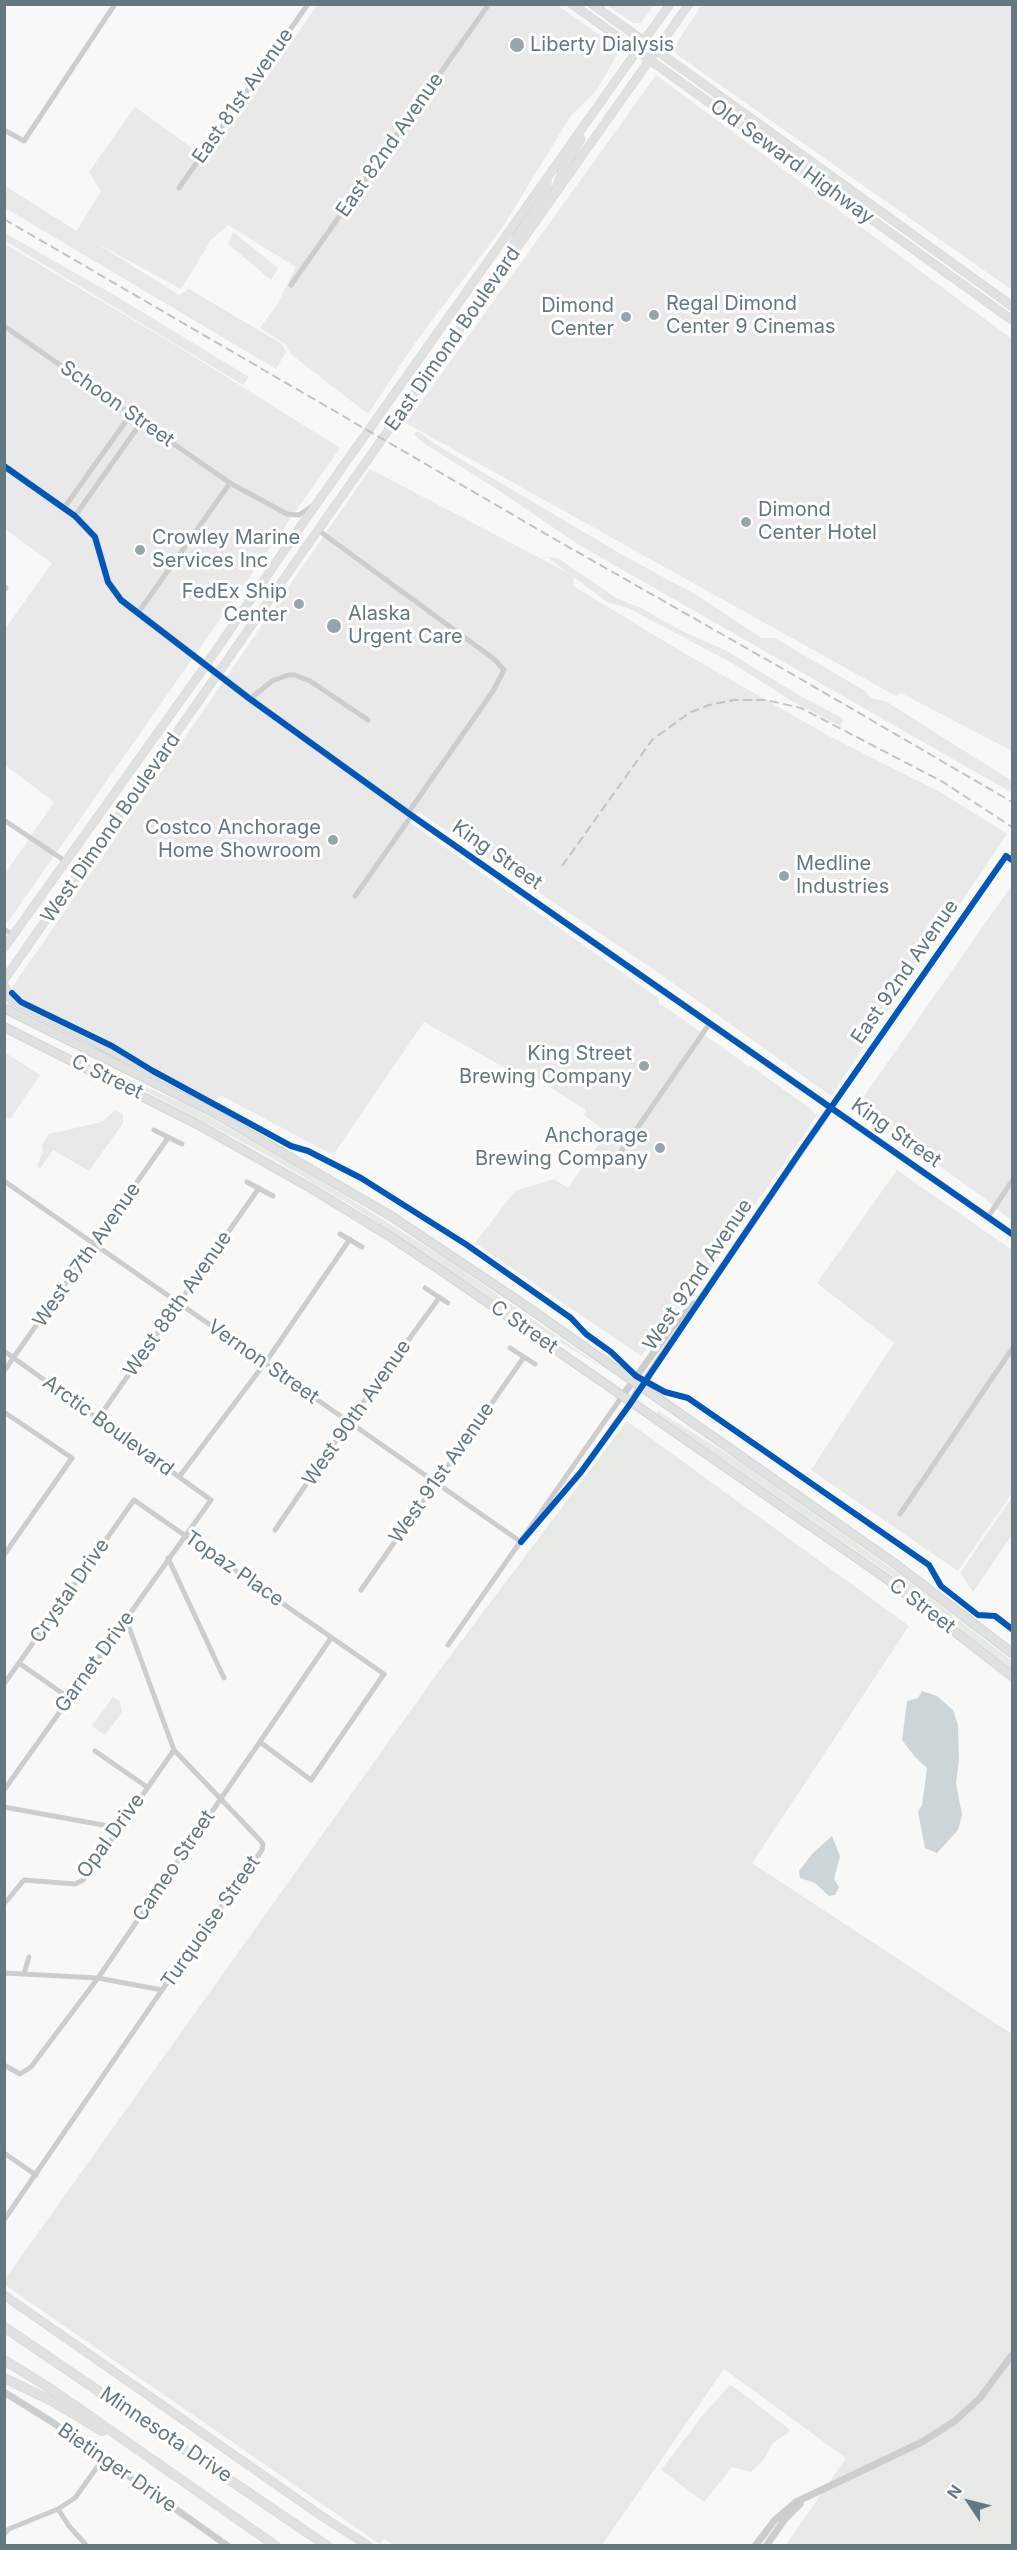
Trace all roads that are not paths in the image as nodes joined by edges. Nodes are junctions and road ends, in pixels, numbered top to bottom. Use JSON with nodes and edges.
{"nodes":[{"id":1,"x":115,"y":4,"type":"edge"},
{"id":2,"x":308,"y":4,"type":"edge"},
{"id":3,"x":489,"y":4,"type":"edge"},
{"id":4,"x":572,"y":4,"type":"edge"},
{"id":5,"x":592,"y":4,"type":"edge"},
{"id":6,"x":670,"y":4,"type":"edge"},
{"id":7,"x":689,"y":4,"type":"edge"},
{"id":8,"x":644,"y":41,"type":"junction"},
{"id":9,"x":638,"y":50,"type":"junction"},
{"id":10,"x":657,"y":50,"type":"junction"},
{"id":11,"x":651,"y":60,"type":"junction"},
{"id":12,"x":595,"y":111,"type":"junction"},
{"id":13,"x":4,"y":130,"type":"edge"},
{"id":14,"x":800,"y":168,"type":"junction"},
{"id":15,"x":547,"y":179,"type":"junction"},
{"id":16,"x":178,"y":188,"type":"dead end"},
{"id":17,"x":856,"y":194,"type":"junction"},
{"id":18,"x":554,"y":196,"type":"junction"},
{"id":19,"x":502,"y":270,"type":"junction"},
{"id":20,"x":291,"y":285,"type":"dead end"},
{"id":21,"x":1012,"y":306,"type":"edge"},
{"id":22,"x":1012,"y":320,"type":"edge"},
{"id":23,"x":4,"y":326,"type":"edge"},
{"id":24,"x":420,"y":358,"type":"junction"},
{"id":25,"x":433,"y":368,"type":"junction"},
{"id":26,"x":131,"y":414,"type":"junction"},
{"id":27,"x":142,"y":421,"type":"junction"},
{"id":28,"x":4,"y":466,"type":"edge"},
{"id":29,"x":230,"y":483,"type":"junction"},
{"id":30,"x":319,"y":502,"type":"junction"},
{"id":31,"x":64,"y":508,"type":"junction"},
{"id":32,"x":75,"y":516,"type":"junction"},
{"id":33,"x":318,"y":530,"type":"junction"},
{"id":34,"x":138,"y":613,"type":"junction"},
{"id":35,"x":206,"y":665,"type":"junction"},
{"id":36,"x":218,"y":674,"type":"junction"},
{"id":37,"x":250,"y":699,"type":"junction"},
{"id":38,"x":368,"y":720,"type":"dead end"},
{"id":39,"x":410,"y":814,"type":"junction"},
{"id":40,"x":4,"y":820,"type":"edge"},
{"id":41,"x":1012,"y":860,"type":"edge"},
{"id":42,"x":65,"y":861,"type":"junction"},
{"id":43,"x":355,"y":896,"type":"dead end"},
{"id":44,"x":4,"y":930,"type":"edge"},
{"id":45,"x":10,"y":937,"type":"edge"},
{"id":46,"x":4,"y":948,"type":"edge"},
{"id":47,"x":4,"y":981,"type":"edge"},
{"id":48,"x":4,"y":986,"type":"edge"},
{"id":49,"x":4,"y":1008,"type":"edge"},
{"id":50,"x":710,"y":1023,"type":"junction"},
{"id":51,"x":4,"y":1027,"type":"edge"},
{"id":52,"x":181,"y":1096,"type":"junction"},
{"id":53,"x":831,"y":1107,"type":"junction"},
{"id":54,"x":154,"y":1130,"type":"dead end"},
{"id":55,"x":168,"y":1138,"type":"junction"},
{"id":56,"x":182,"y":1144,"type":"dead end"},
{"id":57,"x":622,"y":1150,"type":"dead end"},
{"id":58,"x":4,"y":1181,"type":"edge"},
{"id":59,"x":1012,"y":1181,"type":"edge"},
{"id":60,"x":247,"y":1182,"type":"dead end"},
{"id":61,"x":260,"y":1188,"type":"junction"},
{"id":62,"x":273,"y":1196,"type":"dead end"},
{"id":63,"x":988,"y":1217,"type":"junction"},
{"id":64,"x":340,"y":1234,"type":"dead end"},
{"id":65,"x":1012,"y":1234,"type":"edge"},
{"id":66,"x":350,"y":1239,"type":"junction"},
{"id":67,"x":94,"y":1244,"type":"junction"},
{"id":68,"x":362,"y":1247,"type":"dead end"},
{"id":69,"x":425,"y":1288,"type":"dead end"},
{"id":70,"x":706,"y":1291,"type":"junction"},
{"id":71,"x":439,"y":1298,"type":"junction"},
{"id":72,"x":180,"y":1303,"type":"junction"},
{"id":73,"x":448,"y":1303,"type":"dead end"},
{"id":74,"x":510,"y":1348,"type":"dead end"},
{"id":75,"x":1012,"y":1349,"type":"edge"},
{"id":76,"x":4,"y":1352,"type":"edge"},
{"id":77,"x":524,"y":1357,"type":"junction"},
{"id":78,"x":14,"y":1358,"type":"junction"},
{"id":79,"x":265,"y":1363,"type":"junction"},
{"id":80,"x":535,"y":1364,"type":"dead end"},
{"id":81,"x":4,"y":1371,"type":"edge"},
{"id":82,"x":633,"y":1381,"type":"junction"},
{"id":83,"x":641,"y":1387,"type":"junction"},
{"id":84,"x":623,"y":1395,"type":"junction"},
{"id":85,"x":631,"y":1401,"type":"junction"},
{"id":86,"x":4,"y":1412,"type":"edge"},
{"id":87,"x":97,"y":1420,"type":"junction"},
{"id":88,"x":348,"y":1423,"type":"junction"},
{"id":89,"x":179,"y":1477,"type":"junction"},
{"id":90,"x":435,"y":1483,"type":"junction"},
{"id":91,"x":211,"y":1500,"type":"joint"},
{"id":92,"x":137,"y":1501,"type":"joint"},
{"id":93,"x":900,"y":1514,"type":"dead end"},
{"id":94,"x":275,"y":1530,"type":"dead end"},
{"id":95,"x":186,"y":1536,"type":"junction"},
{"id":96,"x":521,"y":1542,"type":"junction"},
{"id":97,"x":5,"y":1555,"type":"edge"},
{"id":98,"x":168,"y":1558,"type":"junction"},
{"id":99,"x":361,"y":1590,"type":"dead end"},
{"id":100,"x":126,"y":1619,"type":"junction"},
{"id":101,"x":331,"y":1638,"type":"junction"},
{"id":102,"x":448,"y":1645,"type":"dead end"},
{"id":103,"x":1012,"y":1653,"type":"edge"},
{"id":104,"x":19,"y":1663,"type":"junction"},
{"id":105,"x":1012,"y":1676,"type":"edge"},
{"id":106,"x":224,"y":1678,"type":"dead end"},
{"id":107,"x":4,"y":1684,"type":"edge"},
{"id":108,"x":69,"y":1698,"type":"junction"},
{"id":109,"x":260,"y":1742,"type":"junction"},
{"id":110,"x":174,"y":1750,"type":"junction"},
{"id":111,"x":95,"y":1751,"type":"dead end"},
{"id":112,"x":147,"y":1787,"type":"junction"},
{"id":113,"x":4,"y":1790,"type":"edge"},
{"id":114,"x":220,"y":1798,"type":"junction"},
{"id":115,"x":4,"y":1807,"type":"edge"},
{"id":116,"x":119,"y":1828,"type":"junction"},
{"id":117,"x":4,"y":1904,"type":"edge"},
{"id":118,"x":28,"y":1957,"type":"dead end"},
{"id":119,"x":4,"y":1973,"type":"edge"},
{"id":120,"x":24,"y":1974,"type":"junction"},
{"id":121,"x":98,"y":1978,"type":"junction"},
{"id":122,"x":162,"y":1990,"type":"junction"},
{"id":123,"x":4,"y":2065,"type":"edge"},
{"id":124,"x":4,"y":2153,"type":"edge"},
{"id":125,"x":36,"y":2175,"type":"junction"},
{"id":126,"x":4,"y":2220,"type":"edge"},
{"id":127,"x":4,"y":2295,"type":"edge"},
{"id":128,"x":4,"y":2327,"type":"edge"},
{"id":129,"x":1012,"y":2355,"type":"edge"},
{"id":130,"x":4,"y":2360,"type":"edge"},
{"id":131,"x":4,"y":2378,"type":"edge"},
{"id":132,"x":4,"y":2392,"type":"edge"},
{"id":133,"x":146,"y":2456,"type":"junction"},
{"id":134,"x":104,"y":2459,"type":"junction"},
{"id":135,"x":811,"y":2494,"type":"junction"},
{"id":136,"x":58,"y":2509,"type":"junction"},
{"id":137,"x":284,"y":2516,"type":"junction"},
{"id":138,"x":4,"y":2534,"type":"edge"},
{"id":139,"x":275,"y":2545,"type":"edge"},
{"id":140,"x":87,"y":2546,"type":"edge"},
{"id":141,"x":228,"y":2546,"type":"edge"},
{"id":142,"x":327,"y":2546,"type":"edge"},
{"id":143,"x":336,"y":2546,"type":"edge"},
{"id":144,"x":369,"y":2546,"type":"edge"},
{"id":145,"x":755,"y":2546,"type":"edge"},
{"id":146,"x":766,"y":2546,"type":"edge"}],
"edges":[{"from":1,"to":13,"type":"street"},
{"from":2,"to":16,"type":"street","name":"East 81st Avenue"},
{"from":3,"to":20,"type":"street","name":"East 82nd Avenue"},
{"from":4,"to":9,"type":"main road","name":"Old Seward Highway"},
{"from":5,"to":8,"type":"main road","name":"Old Seward Highway"},
{"from":6,"to":8,"type":"main road","name":"East Dimond Boulevard"},
{"from":7,"to":10,"type":"main road","name":"East Dimond Boulevard"},
{"from":8,"to":9,"type":"main road","name":"East Dimond Boulevard"},
{"from":8,"to":10,"type":"main road","name":"Old Seward Highway"},
{"from":9,"to":11,"type":"main road","name":"Old Seward Highway"},
{"from":9,"to":12,"type":"main road","name":"East Dimond Boulevard"},
{"from":10,"to":11,"type":"main road","name":"East Dimond Boulevard"},
{"from":10,"to":17,"type":"main road","name":"Old Seward Highway"},
{"from":11,"to":14,"type":"main road","name":"Old Seward Highway"},
{"from":11,"to":18,"type":"main road","name":"East Dimond Boulevard"},
{"from":12,"to":15,"type":"main road","name":"East Dimond Boulevard"},
{"from":12,"to":18,"type":"main road"},
{"from":14,"to":17,"type":"main road"},
{"from":14,"to":22,"type":"main road","name":"Old Seward Highway"},
{"from":15,"to":19,"type":"main road"},
{"from":15,"to":24,"type":"main road","name":"East Dimond Boulevard"},
{"from":17,"to":21,"type":"main road","name":"Old Seward Highway"},
{"from":18,"to":19,"type":"main road","name":"East Dimond Boulevard"},
{"from":19,"to":25,"type":"main road","name":"East Dimond Boulevard"},
{"from":23,"to":26,"type":"street","name":"Schoon Street"},
{"from":24,"to":25,"type":"main road"},
{"from":24,"to":30,"type":"main road","name":"East Dimond Boulevard"},
{"from":25,"to":33,"type":"main road","name":"East Dimond Boulevard"},
{"from":26,"to":27,"type":"street","name":"Schoon Street"},
{"from":26,"to":31,"type":"street"},
{"from":27,"to":29,"type":"street","name":"Schoon Street"},
{"from":27,"to":32,"type":"street"},
{"from":28,"to":31,"type":"street","name":"King Street"},
{"from":29,"to":30,"type":"street","name":"Schoon Street"},
{"from":29,"to":34,"type":"street"},
{"from":30,"to":35,"type":"main road","name":"East Dimond Boulevard"},
{"from":31,"to":32,"type":"street","name":"King Street"},
{"from":32,"to":34,"type":"street","name":"King Street"},
{"from":33,"to":36,"type":"main road","name":"East Dimond Boulevard"},
{"from":33,"to":39,"type":"street"},
{"from":34,"to":35,"type":"street","name":"King Street"},
{"from":35,"to":36,"type":"street","name":"King Street"},
{"from":35,"to":42,"type":"main road","name":"West Dimond Boulevard"},
{"from":36,"to":37,"type":"street","name":"King Street"},
{"from":36,"to":47,"type":"main road","name":"West Dimond Boulevard"},
{"from":37,"to":38,"type":"street"},
{"from":37,"to":39,"type":"street","name":"King Street"},
{"from":39,"to":43,"type":"street"},
{"from":39,"to":50,"type":"street","name":"King Street"},
{"from":40,"to":42,"type":"street"},
{"from":41,"to":53,"type":"street","name":"East 92nd Avenue"},
{"from":42,"to":45,"type":"main road","name":"West Dimond Boulevard"},
{"from":44,"to":45,"type":"street"},
{"from":45,"to":46,"type":"main road","name":"West Dimond Boulevard"},
{"from":48,"to":52,"type":"main road"},
{"from":49,"to":52,"type":"main road","name":"C Street"},
{"from":50,"to":53,"type":"street","name":"King Street"},
{"from":50,"to":57,"type":"street"},
{"from":51,"to":84,"type":"main road","name":"C Street"},
{"from":52,"to":82,"type":"main road","name":"C Street"},
{"from":53,"to":63,"type":"street","name":"King Street"},
{"from":53,"to":70,"type":"street","name":"West 92nd Avenue"},
{"from":54,"to":55,"type":"street"},
{"from":55,"to":56,"type":"street"},
{"from":55,"to":67,"type":"street","name":"West 87th Avenue"},
{"from":58,"to":67,"type":"street","name":"Vernon Street"},
{"from":59,"to":63,"type":"street"},
{"from":60,"to":61,"type":"street"},
{"from":61,"to":62,"type":"street"},
{"from":61,"to":72,"type":"street","name":"West 88th Avenue"},
{"from":63,"to":65,"type":"street","name":"King Street"},
{"from":64,"to":66,"type":"street"},
{"from":66,"to":68,"type":"street"},
{"from":66,"to":79,"type":"street"},
{"from":67,"to":72,"type":"street","name":"Vernon Street"},
{"from":67,"to":78,"type":"street","name":"West 87th Avenue"},
{"from":69,"to":71,"type":"street"},
{"from":70,"to":82,"type":"street","name":"West 92nd Avenue"},
{"from":70,"to":83,"type":"street","name":"West 92nd Avenue"},
{"from":71,"to":73,"type":"street"},
{"from":71,"to":88,"type":"street","name":"West 90th Avenue"},
{"from":72,"to":79,"type":"street","name":"Vernon Street"},
{"from":72,"to":87,"type":"street","name":"West 88th Avenue"},
{"from":74,"to":77,"type":"street"},
{"from":75,"to":93,"type":"street"},
{"from":76,"to":78,"type":"street","name":"Arctic Boulevard"},
{"from":77,"to":80,"type":"street"},
{"from":77,"to":90,"type":"street","name":"West 91st Avenue"},
{"from":78,"to":81,"type":"street","name":"West 87th Avenue"},
{"from":78,"to":87,"type":"street","name":"Arctic Boulevard"},
{"from":79,"to":88,"type":"street","name":"Vernon Street"},
{"from":79,"to":89,"type":"street"},
{"from":82,"to":83,"type":"main road","name":"C Street"},
{"from":82,"to":84,"type":"street","name":"West 92nd Avenue"},
{"from":83,"to":85,"type":"street","name":"West 92nd Avenue"},
{"from":83,"to":103,"type":"main road","name":"C Street"},
{"from":84,"to":85,"type":"main road","name":"C Street"},
{"from":84,"to":96,"type":"street","name":"West 92nd Avenue"},
{"from":85,"to":96,"type":"street","name":"West 92nd Avenue"},
{"from":85,"to":105,"type":"main road","name":"C Street"},
{"from":86,"to":97,"type":"street"},
{"from":87,"to":89,"type":"street","name":"Arctic Boulevard"},
{"from":88,"to":90,"type":"street","name":"Vernon Street"},
{"from":88,"to":94,"type":"street","name":"West 90th Avenue"},
{"from":89,"to":91,"type":"street","name":"Arctic Boulevard"},
{"from":90,"to":96,"type":"street","name":"Vernon Street"},
{"from":90,"to":99,"type":"street","name":"West 91st Avenue"},
{"from":91,"to":95,"type":"street","name":"Garnet Drive"},
{"from":92,"to":95,"type":"street","name":"Topaz Place"},
{"from":92,"to":104,"type":"street","name":"Crystal Drive"},
{"from":95,"to":98,"type":"street","name":"Garnet Drive"},
{"from":95,"to":101,"type":"street","name":"Topaz Place"},
{"from":96,"to":102,"type":"street","name":"West 92nd Avenue"},
{"from":98,"to":100,"type":"street","name":"Garnet Drive"},
{"from":98,"to":106,"type":"street"},
{"from":100,"to":108,"type":"street","name":"Garnet Drive"},
{"from":100,"to":110,"type":"street","name":"Turquoise Street"},
{"from":101,"to":109,"type":"street","name":"Cameo Street"},
{"from":101,"to":109,"type":"street","name":"Topaz Place"},
{"from":104,"to":107,"type":"street","name":"Crystal Drive"},
{"from":104,"to":108,"type":"street"},
{"from":108,"to":113,"type":"street","name":"Garnet Drive"},
{"from":109,"to":114,"type":"street","name":"Cameo Street"},
{"from":110,"to":112,"type":"street","name":"Opal Drive"},
{"from":110,"to":114,"type":"street","name":"Turquoise Street"},
{"from":111,"to":112,"type":"street"},
{"from":112,"to":116,"type":"street","name":"Opal Drive"},
{"from":114,"to":121,"type":"street","name":"Cameo Street"},
{"from":114,"to":122,"type":"street","name":"Turquoise Street"},
{"from":115,"to":116,"type":"street"},
{"from":116,"to":117,"type":"street","name":"Opal Drive"},
{"from":118,"to":120,"type":"street"},
{"from":119,"to":120,"type":"street"},
{"from":120,"to":121,"type":"street"},
{"from":121,"to":122,"type":"street"},
{"from":121,"to":123,"type":"street","name":"Cameo Street"},
{"from":122,"to":125,"type":"street","name":"Turquoise Street"},
{"from":124,"to":125,"type":"street"},
{"from":125,"to":126,"type":"street","name":"Turquoise Street"},
{"from":127,"to":144,"type":"main road"},
{"from":128,"to":137,"type":"highway","name":"Minnesota Drive"},
{"from":129,"to":135,"type":"street"},
{"from":130,"to":133,"type":"highway","name":"Minnesota Drive"},
{"from":131,"to":133,"type":"highway"},
{"from":132,"to":134,"type":"street","name":"Bietinger Drive"},
{"from":133,"to":139,"type":"highway","name":"Minnesota Drive"},
{"from":134,"to":136,"type":"street"},
{"from":134,"to":141,"type":"street","name":"Bietinger Drive"},
{"from":135,"to":145,"type":"street"},
{"from":135,"to":146,"type":"street"},
{"from":136,"to":138,"type":"street"},
{"from":136,"to":140,"type":"street"},
{"from":137,"to":142,"type":"highway","name":"Minnesota Drive"},
{"from":137,"to":143,"type":"highway"}]}
